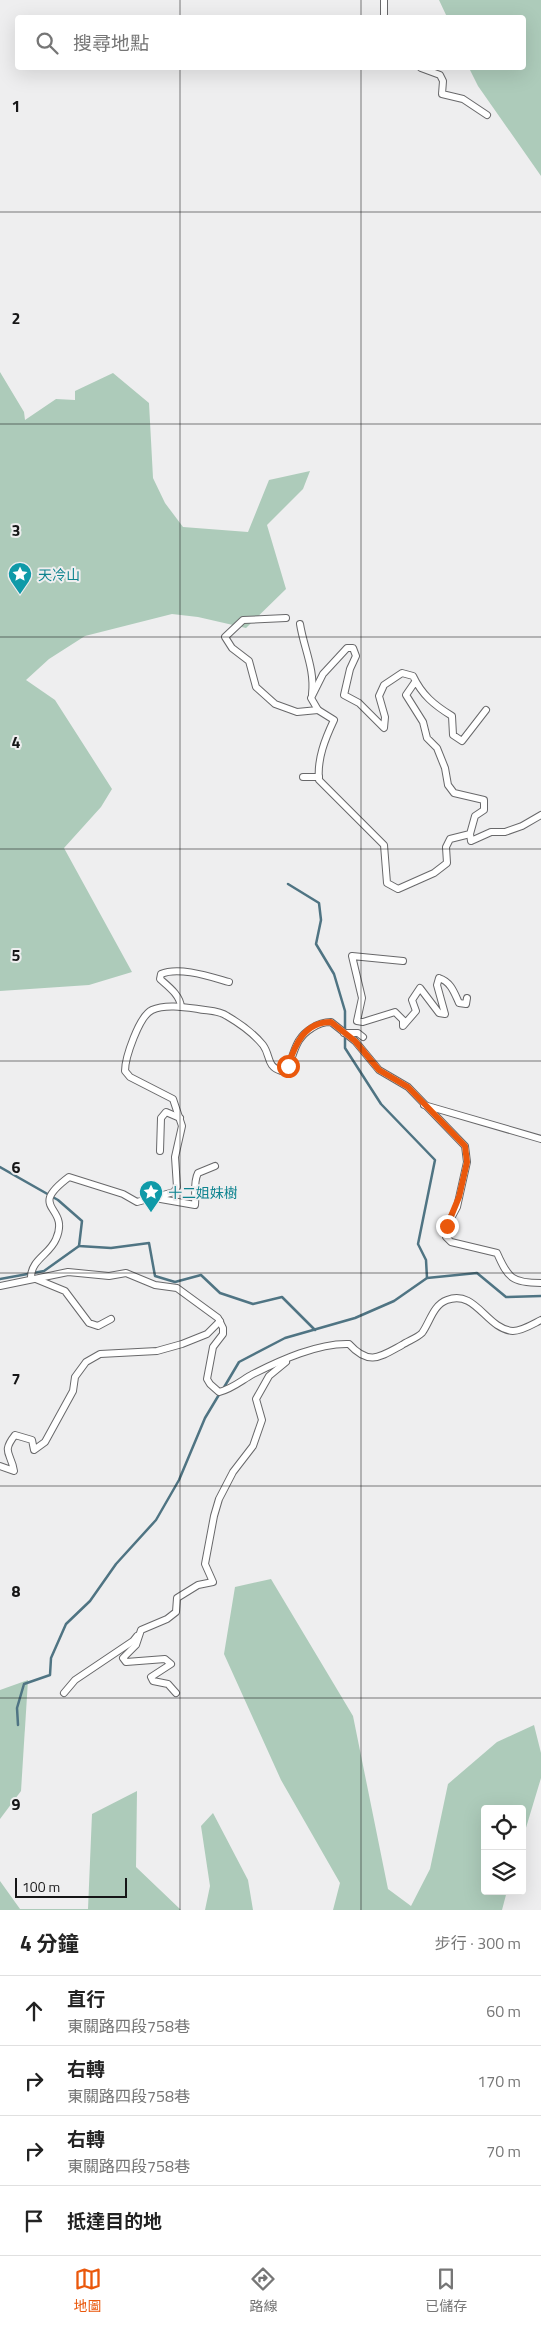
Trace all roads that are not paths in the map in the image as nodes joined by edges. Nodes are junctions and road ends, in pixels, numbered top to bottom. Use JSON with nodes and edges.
{"nodes":[{"id":1,"x":384,"y":0,"type":"edge"},
{"id":2,"x":384,"y":15,"type":"edge"},
{"id":3,"x":427,"y":70,"type":"edge"},
{"id":4,"x":487,"y":115,"type":"dead end"},
{"id":5,"x":286,"y":618,"type":"dead end"},
{"id":6,"x":300,"y":624,"type":"dead end"},
{"id":7,"x":416,"y":682,"type":"junction"},
{"id":8,"x":311,"y":698,"type":"junction"},
{"id":9,"x":318,"y":710,"type":"junction"},
{"id":10,"x":486,"y":710,"type":"dead end"},
{"id":11,"x":319,"y":776,"type":"junction"},
{"id":12,"x":303,"y":777,"type":"dead end"},
{"id":13,"x":541,"y":815,"type":"edge"},
{"id":14,"x":470,"y":834,"type":"junction"},
{"id":15,"x":403,"y":961,"type":"dead end"},
{"id":16,"x":230,"y":982,"type":"dead end"},
{"id":17,"x":467,"y":998,"type":"dead end"},
{"id":18,"x":181,"y":1007,"type":"junction"},
{"id":19,"x":357,"y":1021,"type":"junction"},
{"id":20,"x":344,"y":1033,"type":"junction"},
{"id":21,"x":363,"y":1037,"type":"dead end"},
{"id":22,"x":423,"y":1104,"type":"junction"},
{"id":23,"x":180,"y":1118,"type":"junction"},
{"id":24,"x":541,"y":1139,"type":"edge"},
{"id":25,"x":160,"y":1151,"type":"dead end"},
{"id":26,"x":215,"y":1166,"type":"dead end"},
{"id":27,"x":154,"y":1197,"type":"junction"},
{"id":28,"x":36,"y":1280,"type":"junction"},
{"id":29,"x":541,"y":1283,"type":"edge"},
{"id":30,"x":0,"y":1286,"type":"edge"},
{"id":31,"x":111,"y":1318,"type":"dead end"},
{"id":32,"x":541,"y":1320,"type":"edge"},
{"id":33,"x":220,"y":1321,"type":"junction"},
{"id":34,"x":290,"y":1359,"type":"junction"},
{"id":35,"x":0,"y":1466,"type":"edge"},
{"id":36,"x":141,"y":1630,"type":"junction"},
{"id":37,"x":64,"y":1693,"type":"dead end"},
{"id":38,"x":176,"y":1693,"type":"dead end"}],
"edges":[{"from":1,"to":2,"type":"street"},
{"from":3,"to":4,"type":"street"},
{"from":5,"to":9,"type":"street"},
{"from":6,"to":8,"type":"street"},
{"from":7,"to":8,"type":"street"},
{"from":7,"to":10,"type":"street"},
{"from":7,"to":14,"type":"street"},
{"from":8,"to":9,"type":"street"},
{"from":9,"to":11,"type":"street"},
{"from":11,"to":12,"type":"street"},
{"from":11,"to":14,"type":"street"},
{"from":13,"to":14,"type":"street"},
{"from":15,"to":19,"type":"street"},
{"from":16,"to":18,"type":"street"},
{"from":17,"to":19,"type":"street"},
{"from":18,"to":20,"type":"street"},
{"from":18,"to":23,"type":"street"},
{"from":19,"to":20,"type":"street"},
{"from":20,"to":21,"type":"street"},
{"from":20,"to":22,"type":"street"},
{"from":22,"to":24,"type":"street"},
{"from":22,"to":29,"type":"street"},
{"from":23,"to":25,"type":"street"},
{"from":23,"to":27,"type":"street"},
{"from":26,"to":27,"type":"street"},
{"from":27,"to":28,"type":"street"},
{"from":28,"to":30,"type":"street"},
{"from":28,"to":31,"type":"street"},
{"from":28,"to":33,"type":"street"},
{"from":32,"to":34,"type":"street"},
{"from":33,"to":34,"type":"street"},
{"from":33,"to":35,"type":"street"},
{"from":34,"to":36,"type":"street"},
{"from":36,"to":37,"type":"street"},
{"from":36,"to":38,"type":"street"}]}
